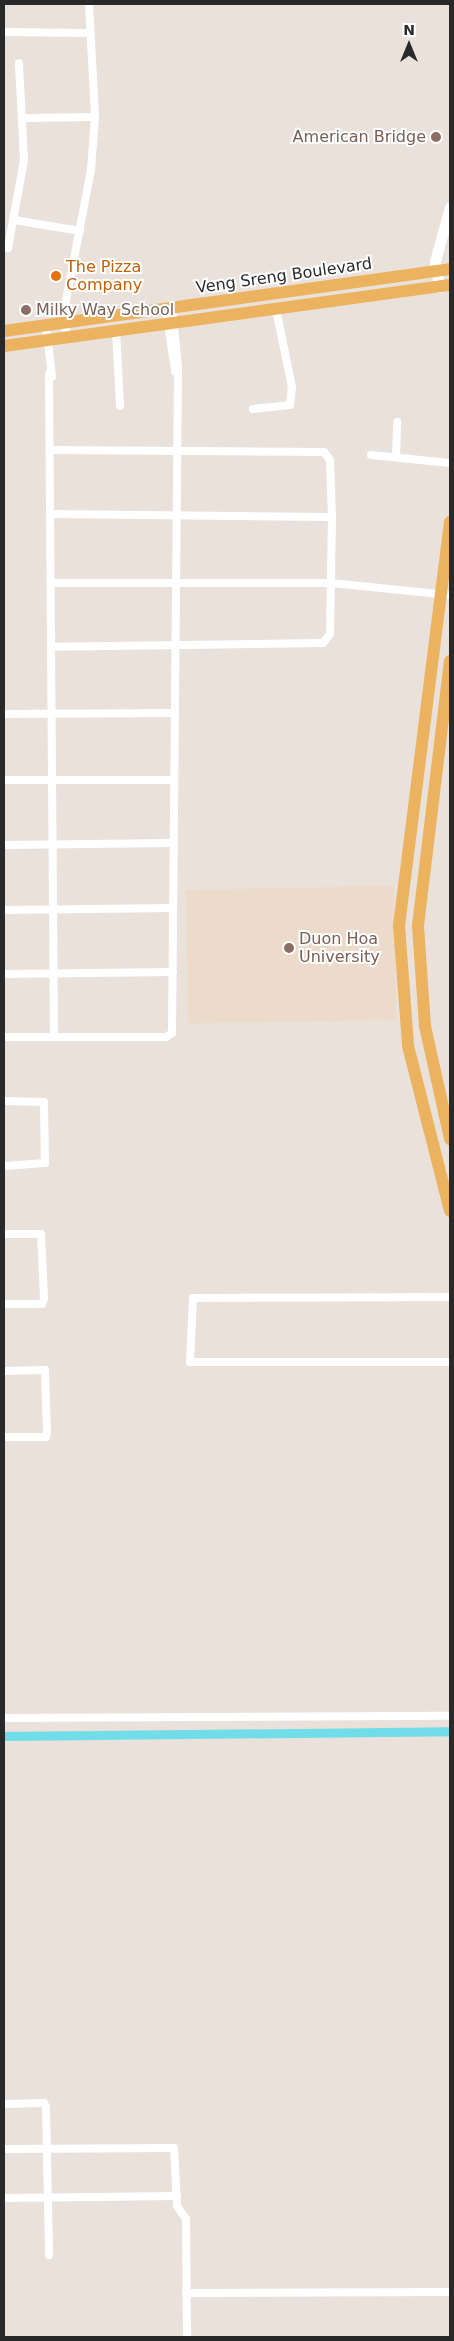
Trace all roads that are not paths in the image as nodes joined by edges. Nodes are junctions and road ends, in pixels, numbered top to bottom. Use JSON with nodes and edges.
{"nodes":[{"id":1,"x":89,"y":4,"type":"edge"},
{"id":2,"x":4,"y":32,"type":"edge"},
{"id":3,"x":90,"y":33,"type":"junction"},
{"id":4,"x":19,"y":63,"type":"dead end"},
{"id":5,"x":95,"y":117,"type":"junction"},
{"id":6,"x":25,"y":118,"type":"junction"},
{"id":7,"x":450,"y":207,"type":"edge"},
{"id":8,"x":14,"y":220,"type":"junction"},
{"id":9,"x":80,"y":231,"type":"junction"},
{"id":10,"x":8,"y":248,"type":"dead end"},
{"id":11,"x":450,"y":269,"type":"edge"},
{"id":12,"x":436,"y":271,"type":"junction"},
{"id":13,"x":444,"y":286,"type":"edge"},
{"id":14,"x":169,"y":308,"type":"junction"},
{"id":15,"x":276,"y":309,"type":"junction"},
{"id":16,"x":64,"y":323,"type":"junction"},
{"id":17,"x":172,"y":323,"type":"junction"},
{"id":18,"x":46,"y":325,"type":"junction"},
{"id":19,"x":4,"y":331,"type":"edge"},
{"id":20,"x":116,"y":331,"type":"junction"},
{"id":21,"x":66,"y":338,"type":"junction"},
{"id":22,"x":48,"y":340,"type":"junction"},
{"id":23,"x":4,"y":346,"type":"edge"},
{"id":24,"x":120,"y":406,"type":"dead end"},
{"id":25,"x":253,"y":409,"type":"dead end"},
{"id":26,"x":397,"y":422,"type":"dead end"},
{"id":27,"x":50,"y":450,"type":"junction"},
{"id":28,"x":175,"y":451,"type":"junction"},
{"id":29,"x":371,"y":455,"type":"dead end"},
{"id":30,"x":396,"y":457,"type":"junction"},
{"id":31,"x":450,"y":463,"type":"edge"},
{"id":32,"x":50,"y":514,"type":"junction"},
{"id":33,"x":173,"y":517,"type":"junction"},
{"id":34,"x":332,"y":517,"type":"junction"},
{"id":35,"x":450,"y":522,"type":"edge"},
{"id":36,"x":174,"y":582,"type":"junction"},
{"id":37,"x":50,"y":583,"type":"junction"},
{"id":38,"x":331,"y":583,"type":"junction"},
{"id":39,"x":446,"y":594,"type":"edge"},
{"id":40,"x":174,"y":645,"type":"junction"},
{"id":41,"x":51,"y":647,"type":"junction"},
{"id":42,"x":450,"y":661,"type":"edge"},
{"id":43,"x":4,"y":714,"type":"edge"},
{"id":44,"x":52,"y":714,"type":"junction"},
{"id":45,"x":173,"y":714,"type":"junction"},
{"id":46,"x":4,"y":780,"type":"edge"},
{"id":47,"x":52,"y":780,"type":"junction"},
{"id":48,"x":174,"y":780,"type":"junction"},
{"id":49,"x":174,"y":843,"type":"junction"},
{"id":50,"x":4,"y":845,"type":"edge"},
{"id":51,"x":52,"y":845,"type":"junction"},
{"id":52,"x":400,"y":904,"type":"junction"},
{"id":53,"x":420,"y":906,"type":"junction"},
{"id":54,"x":173,"y":908,"type":"junction"},
{"id":55,"x":53,"y":909,"type":"junction"},
{"id":56,"x":4,"y":910,"type":"edge"},
{"id":57,"x":173,"y":972,"type":"junction"},
{"id":58,"x":4,"y":974,"type":"edge"},
{"id":59,"x":53,"y":975,"type":"junction"},
{"id":60,"x":401,"y":994,"type":"junction"},
{"id":61,"x":421,"y":995,"type":"junction"},
{"id":62,"x":4,"y":1037,"type":"edge"},
{"id":63,"x":54,"y":1037,"type":"junction"},
{"id":64,"x":4,"y":1102,"type":"edge"},
{"id":65,"x":450,"y":1139,"type":"edge"},
{"id":66,"x":4,"y":1166,"type":"edge"},
{"id":67,"x":450,"y":1207,"type":"edge"},
{"id":68,"x":4,"y":1234,"type":"edge"},
{"id":69,"x":450,"y":1296,"type":"edge"},
{"id":70,"x":4,"y":1304,"type":"edge"},
{"id":71,"x":450,"y":1362,"type":"edge"},
{"id":72,"x":4,"y":1370,"type":"edge"},
{"id":73,"x":4,"y":1437,"type":"edge"},
{"id":74,"x":450,"y":1716,"type":"edge"},
{"id":75,"x":4,"y":1718,"type":"edge"},
{"id":76,"x":4,"y":2104,"type":"edge"},
{"id":77,"x":47,"y":2148,"type":"junction"},
{"id":78,"x":4,"y":2149,"type":"edge"},
{"id":79,"x":48,"y":2196,"type":"junction"},
{"id":80,"x":177,"y":2196,"type":"junction"},
{"id":81,"x":4,"y":2198,"type":"edge"},
{"id":82,"x":49,"y":2255,"type":"dead end"},
{"id":83,"x":450,"y":2292,"type":"edge"},
{"id":84,"x":186,"y":2293,"type":"junction"},
{"id":85,"x":187,"y":2337,"type":"edge"}],
"edges":[{"from":1,"to":3,"type":"street"},
{"from":2,"to":3,"type":"street"},
{"from":3,"to":5,"type":"street"},
{"from":4,"to":6,"type":"street"},
{"from":5,"to":6,"type":"street"},
{"from":5,"to":9,"type":"street"},
{"from":6,"to":8,"type":"street"},
{"from":7,"to":12,"type":"street"},
{"from":8,"to":9,"type":"street"},
{"from":8,"to":10,"type":"street"},
{"from":9,"to":16,"type":"street"},
{"from":11,"to":12,"type":"main road","name":"Veng Sreng Boulevard"},
{"from":12,"to":13,"type":"street"},
{"from":12,"to":14,"type":"main road","name":"Veng Sreng Boulevard"},
{"from":13,"to":15,"type":"main road","name":"Veng Sreng Boulevard"},
{"from":14,"to":16,"type":"main road","name":"Veng Sreng Boulevard"},
{"from":14,"to":17,"type":"street"},
{"from":15,"to":17,"type":"main road","name":"Veng Sreng Boulevard"},
{"from":15,"to":25,"type":"street"},
{"from":16,"to":18,"type":"main road","name":"Veng Sreng Boulevard"},
{"from":16,"to":21,"type":"street"},
{"from":17,"to":20,"type":"main road","name":"Veng Sreng Boulevard"},
{"from":17,"to":28,"type":"street"},
{"from":18,"to":19,"type":"main road","name":"Veng Sreng Boulevard"},
{"from":18,"to":22,"type":"street"},
{"from":20,"to":21,"type":"main road","name":"Veng Sreng Boulevard"},
{"from":20,"to":24,"type":"street"},
{"from":21,"to":22,"type":"main road","name":"Veng Sreng Boulevard"},
{"from":22,"to":23,"type":"main road","name":"Veng Sreng Boulevard"},
{"from":22,"to":27,"type":"street"},
{"from":26,"to":30,"type":"street"},
{"from":27,"to":28,"type":"street"},
{"from":27,"to":32,"type":"street"},
{"from":28,"to":33,"type":"street"},
{"from":28,"to":34,"type":"street"},
{"from":29,"to":30,"type":"street"},
{"from":30,"to":31,"type":"street"},
{"from":32,"to":33,"type":"street"},
{"from":32,"to":37,"type":"street"},
{"from":33,"to":34,"type":"street"},
{"from":33,"to":36,"type":"street"},
{"from":34,"to":38,"type":"street"},
{"from":35,"to":39,"type":"main road"},
{"from":36,"to":37,"type":"street"},
{"from":36,"to":38,"type":"street"},
{"from":36,"to":40,"type":"street"},
{"from":37,"to":41,"type":"street"},
{"from":38,"to":39,"type":"street"},
{"from":38,"to":40,"type":"street"},
{"from":39,"to":52,"type":"main road"},
{"from":40,"to":41,"type":"street"},
{"from":40,"to":45,"type":"street"},
{"from":41,"to":44,"type":"street"},
{"from":42,"to":53,"type":"main road"},
{"from":43,"to":44,"type":"street"},
{"from":44,"to":45,"type":"street"},
{"from":44,"to":47,"type":"street"},
{"from":45,"to":48,"type":"street"},
{"from":46,"to":47,"type":"street"},
{"from":47,"to":48,"type":"street"},
{"from":47,"to":51,"type":"street"},
{"from":48,"to":49,"type":"street"},
{"from":49,"to":51,"type":"street"},
{"from":49,"to":54,"type":"street"},
{"from":50,"to":51,"type":"street"},
{"from":51,"to":55,"type":"street"},
{"from":52,"to":53,"type":"main road"},
{"from":52,"to":60,"type":"main road"},
{"from":53,"to":61,"type":"main road"},
{"from":54,"to":55,"type":"street"},
{"from":54,"to":57,"type":"street"},
{"from":55,"to":56,"type":"street"},
{"from":55,"to":59,"type":"street"},
{"from":57,"to":59,"type":"street"},
{"from":57,"to":63,"type":"street"},
{"from":58,"to":59,"type":"street"},
{"from":59,"to":63,"type":"street"},
{"from":60,"to":61,"type":"main road"},
{"from":60,"to":67,"type":"main road"},
{"from":61,"to":65,"type":"main road"},
{"from":62,"to":63,"type":"street"},
{"from":64,"to":66,"type":"street"},
{"from":68,"to":70,"type":"street"},
{"from":69,"to":71,"type":"street"},
{"from":72,"to":73,"type":"street"},
{"from":74,"to":75,"type":"street"},
{"from":76,"to":77,"type":"street"},
{"from":77,"to":78,"type":"street"},
{"from":77,"to":79,"type":"street"},
{"from":77,"to":80,"type":"street"},
{"from":79,"to":80,"type":"street"},
{"from":79,"to":81,"type":"street"},
{"from":79,"to":82,"type":"street"},
{"from":80,"to":84,"type":"street"},
{"from":83,"to":84,"type":"street"},
{"from":84,"to":85,"type":"street"}]}
